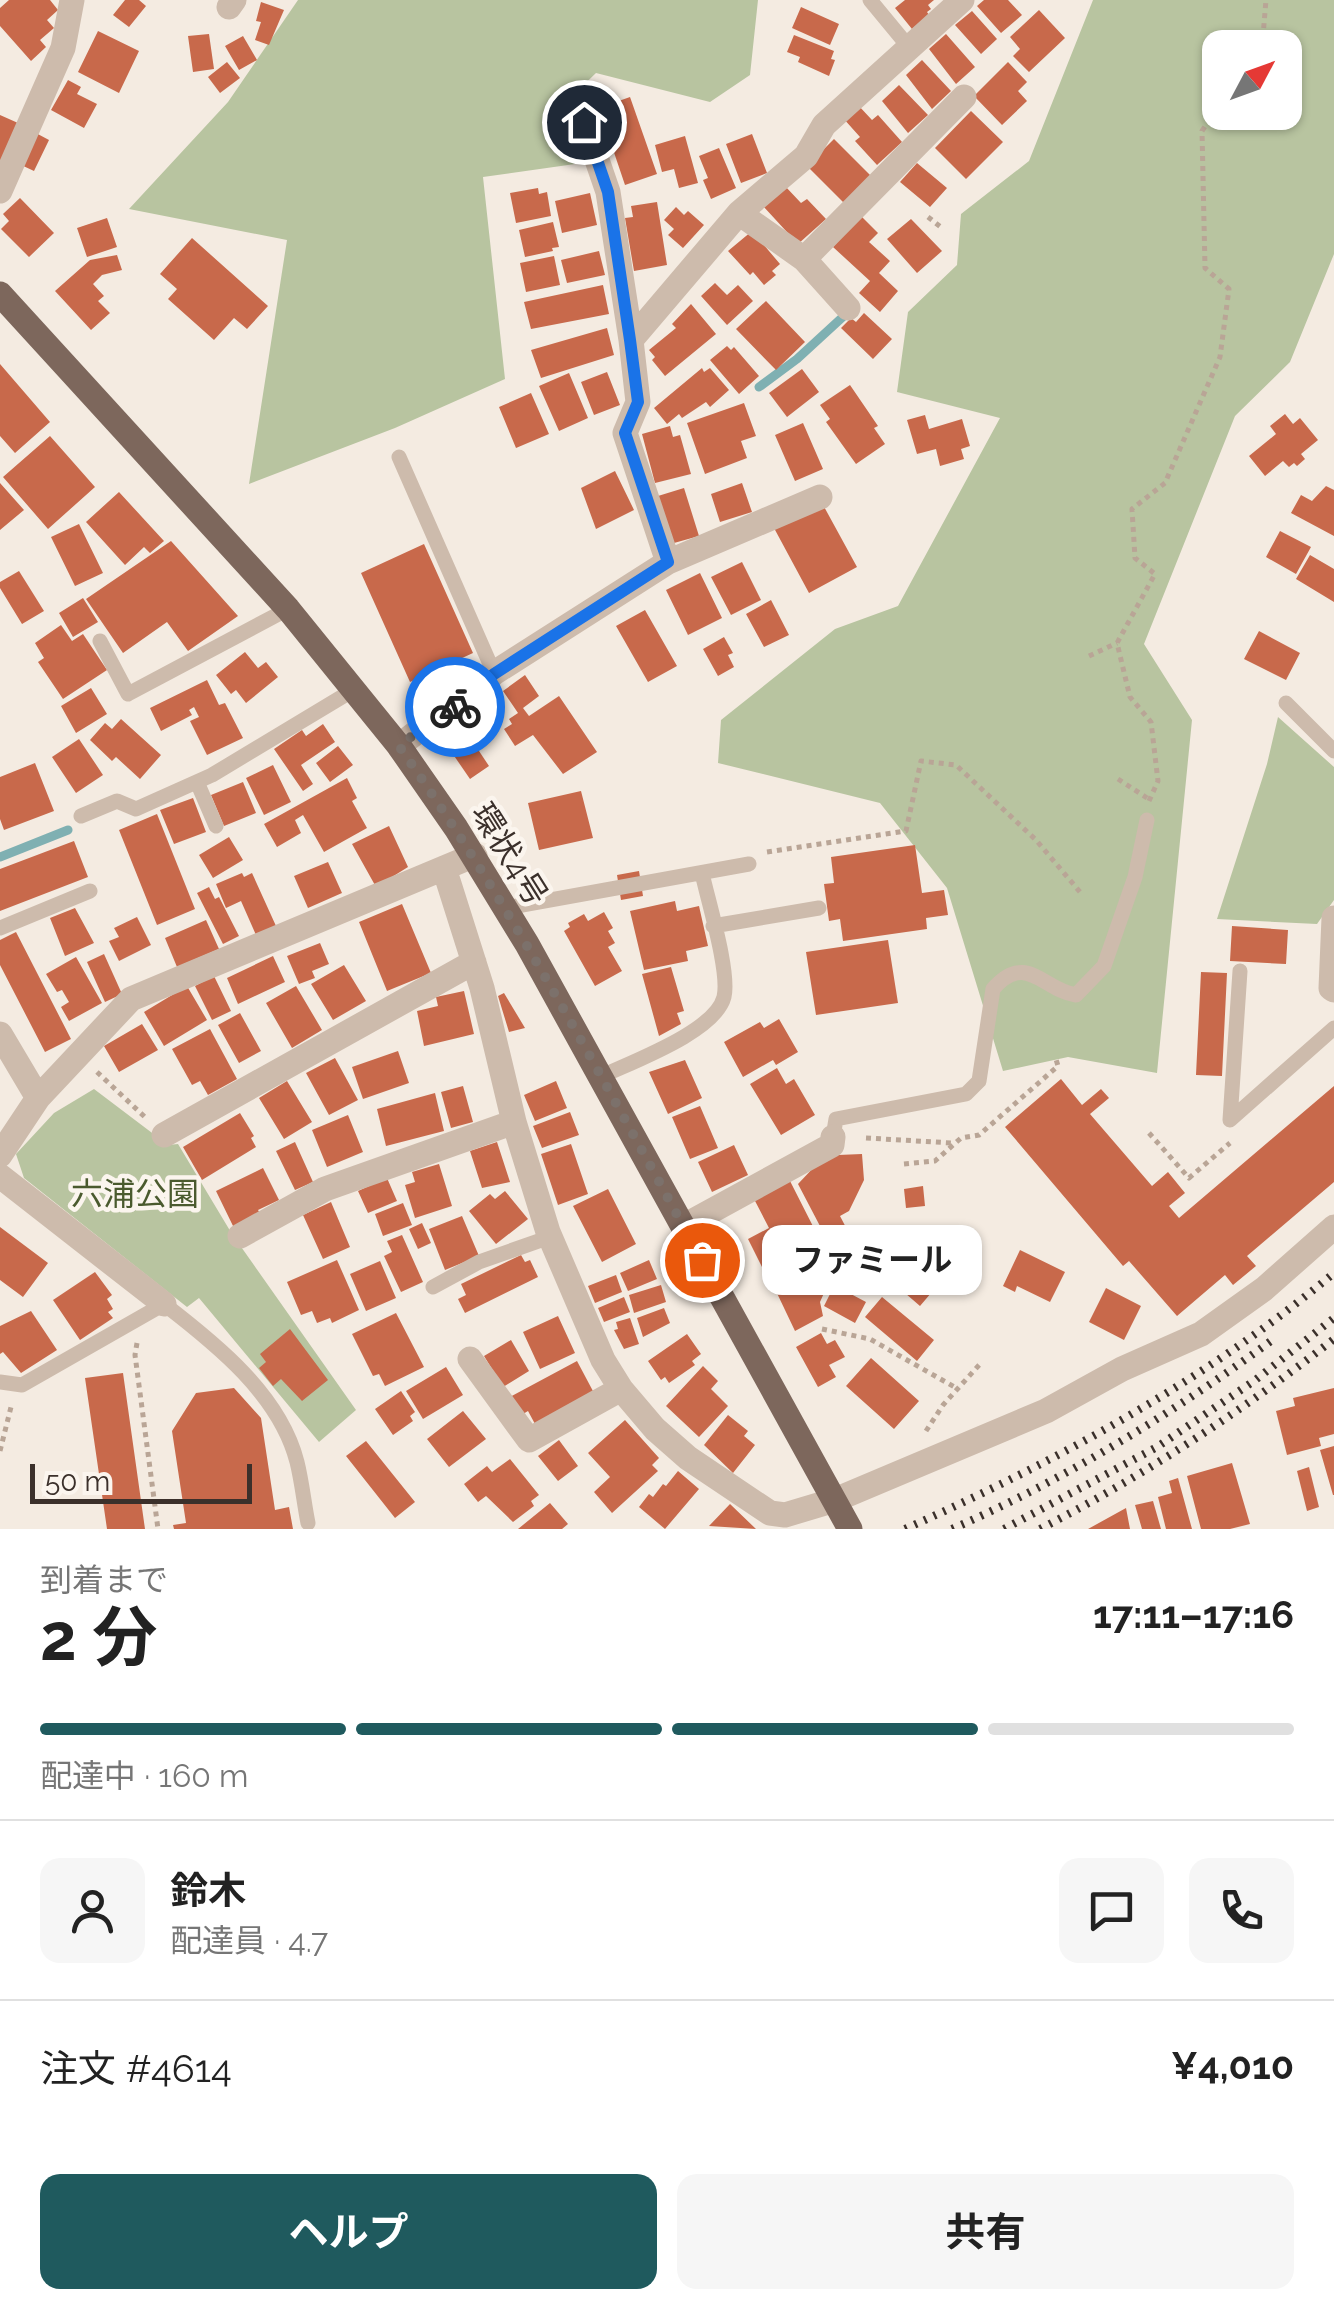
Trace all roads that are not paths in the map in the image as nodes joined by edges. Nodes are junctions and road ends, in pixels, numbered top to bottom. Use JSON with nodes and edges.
{"nodes":[{"id":1,"x":72,"y":0,"type":"edge"},
{"id":2,"x":870,"y":0,"type":"edge"},
{"id":3,"x":962,"y":0,"type":"edge"},
{"id":4,"x":908,"y":46,"type":"junction"},
{"id":5,"x":964,"y":98,"type":"dead end"},
{"id":6,"x":584,"y":122,"type":"dead end"},
{"id":7,"x":0,"y":191,"type":"edge"},
{"id":8,"x":739,"y":213,"type":"junction"},
{"id":9,"x":804,"y":259,"type":"junction"},
{"id":10,"x":0,"y":294,"type":"edge"},
{"id":11,"x":848,"y":308,"type":"dead end"},
{"id":12,"x":630,"y":340,"type":"junction"},
{"id":13,"x":399,"y":457,"type":"dead end"},
{"id":14,"x":820,"y":497,"type":"dead end"},
{"id":15,"x":668,"y":562,"type":"junction"},
{"id":16,"x":288,"y":609,"type":"junction"},
{"id":17,"x":100,"y":641,"type":"dead end"},
{"id":18,"x":494,"y":674,"type":"junction"},
{"id":19,"x":355,"y":690,"type":"junction"},
{"id":20,"x":1286,"y":703,"type":"dead end"},
{"id":21,"x":399,"y":746,"type":"junction"},
{"id":22,"x":1334,"y":752,"type":"edge"},
{"id":23,"x":197,"y":782,"type":"junction"},
{"id":24,"x":81,"y":816,"type":"dead end"},
{"id":25,"x":1147,"y":820,"type":"road end"},
{"id":26,"x":216,"y":826,"type":"dead end"},
{"id":27,"x":475,"y":856,"type":"junction"},
{"id":28,"x":749,"y":864,"type":"road end"},
{"id":29,"x":444,"y":868,"type":"junction"},
{"id":30,"x":702,"y":872,"type":"junction"},
{"id":31,"x":90,"y":891,"type":"dead end"},
{"id":32,"x":506,"y":908,"type":"junction"},
{"id":33,"x":819,"y":908,"type":"dead end"},
{"id":34,"x":1334,"y":918,"type":"edge"},
{"id":35,"x":714,"y":926,"type":"junction"},
{"id":36,"x":0,"y":928,"type":"edge"},
{"id":37,"x":474,"y":962,"type":"junction"},
{"id":38,"x":1240,"y":972,"type":"dead end"},
{"id":39,"x":1334,"y":990,"type":"edge"},
{"id":40,"x":1334,"y":1028,"type":"edge"},
{"id":41,"x":0,"y":1034,"type":"edge"},
{"id":42,"x":600,"y":1077,"type":"junction"},
{"id":43,"x":38,"y":1098,"type":"junction"},
{"id":44,"x":514,"y":1122,"type":"junction"},
{"id":45,"x":164,"y":1135,"type":"road end"},
{"id":46,"x":833,"y":1137,"type":"joint"},
{"id":47,"x":0,"y":1155,"type":"edge"},
{"id":48,"x":0,"y":1176,"type":"edge"},
{"id":49,"x":684,"y":1226,"type":"junction"},
{"id":50,"x":1334,"y":1227,"type":"edge"},
{"id":51,"x":240,"y":1236,"type":"dead end"},
{"id":52,"x":550,"y":1237,"type":"junction"},
{"id":53,"x":433,"y":1287,"type":"dead end"},
{"id":54,"x":164,"y":1304,"type":"junction"},
{"id":55,"x":470,"y":1359,"type":"dead end"},
{"id":56,"x":8,"y":1383,"type":"edge"},
{"id":57,"x":621,"y":1388,"type":"junction"},
{"id":58,"x":835,"y":1500,"type":"junction"},
{"id":59,"x":308,"y":1524,"type":"dead end"},
{"id":60,"x":850,"y":1529,"type":"edge"}],
"edges":[{"from":1,"to":7,"type":"street"},
{"from":2,"to":4,"type":"lane"},
{"from":3,"to":4,"type":"street"},
{"from":4,"to":8,"type":"street"},
{"from":5,"to":9,"type":"street"},
{"from":6,"to":12,"type":"street"},
{"from":8,"to":9,"type":"street"},
{"from":8,"to":12,"type":"street"},
{"from":9,"to":11,"type":"street"},
{"from":10,"to":16,"type":"main road","name":"環状4号"},
{"from":12,"to":15,"type":"street"},
{"from":13,"to":18,"type":"lane"},
{"from":14,"to":15,"type":"street"},
{"from":15,"to":18,"type":"street"},
{"from":16,"to":17,"type":"lane"},
{"from":16,"to":19,"type":"main road","name":"環状4号"},
{"from":18,"to":21,"type":"street"},
{"from":19,"to":21,"type":"main road","name":"環状4号"},
{"from":19,"to":23,"type":"lane"},
{"from":20,"to":22,"type":"lane"},
{"from":21,"to":27,"type":"main road","name":"環状4号"},
{"from":23,"to":24,"type":"lane"},
{"from":23,"to":26,"type":"lane"},
{"from":25,"to":46,"type":"lane"},
{"from":27,"to":29,"type":"street"},
{"from":27,"to":32,"type":"main road","name":"環状4号"},
{"from":28,"to":30,"type":"lane"},
{"from":29,"to":37,"type":"street"},
{"from":29,"to":43,"type":"street"},
{"from":30,"to":32,"type":"lane"},
{"from":30,"to":35,"type":"lane"},
{"from":31,"to":36,"type":"lane"},
{"from":32,"to":42,"type":"main road","name":"環状4号"},
{"from":33,"to":35,"type":"lane"},
{"from":34,"to":39,"type":"street"},
{"from":35,"to":42,"type":"lane"},
{"from":37,"to":44,"type":"street"},
{"from":37,"to":45,"type":"street"},
{"from":38,"to":40,"type":"lane"},
{"from":41,"to":43,"type":"street"},
{"from":42,"to":49,"type":"main road","name":"環状4号"},
{"from":43,"to":47,"type":"street"},
{"from":44,"to":51,"type":"street"},
{"from":44,"to":52,"type":"street"},
{"from":46,"to":49,"type":"street"},
{"from":48,"to":54,"type":"street"},
{"from":49,"to":58,"type":"main road","name":"環状4号"},
{"from":50,"to":58,"type":"street"},
{"from":52,"to":53,"type":"lane"},
{"from":52,"to":57,"type":"street"},
{"from":54,"to":56,"type":"lane"},
{"from":54,"to":59,"type":"lane"},
{"from":55,"to":57,"type":"street"},
{"from":57,"to":58,"type":"street"},
{"from":58,"to":60,"type":"main road","name":"環状4号"}]}
